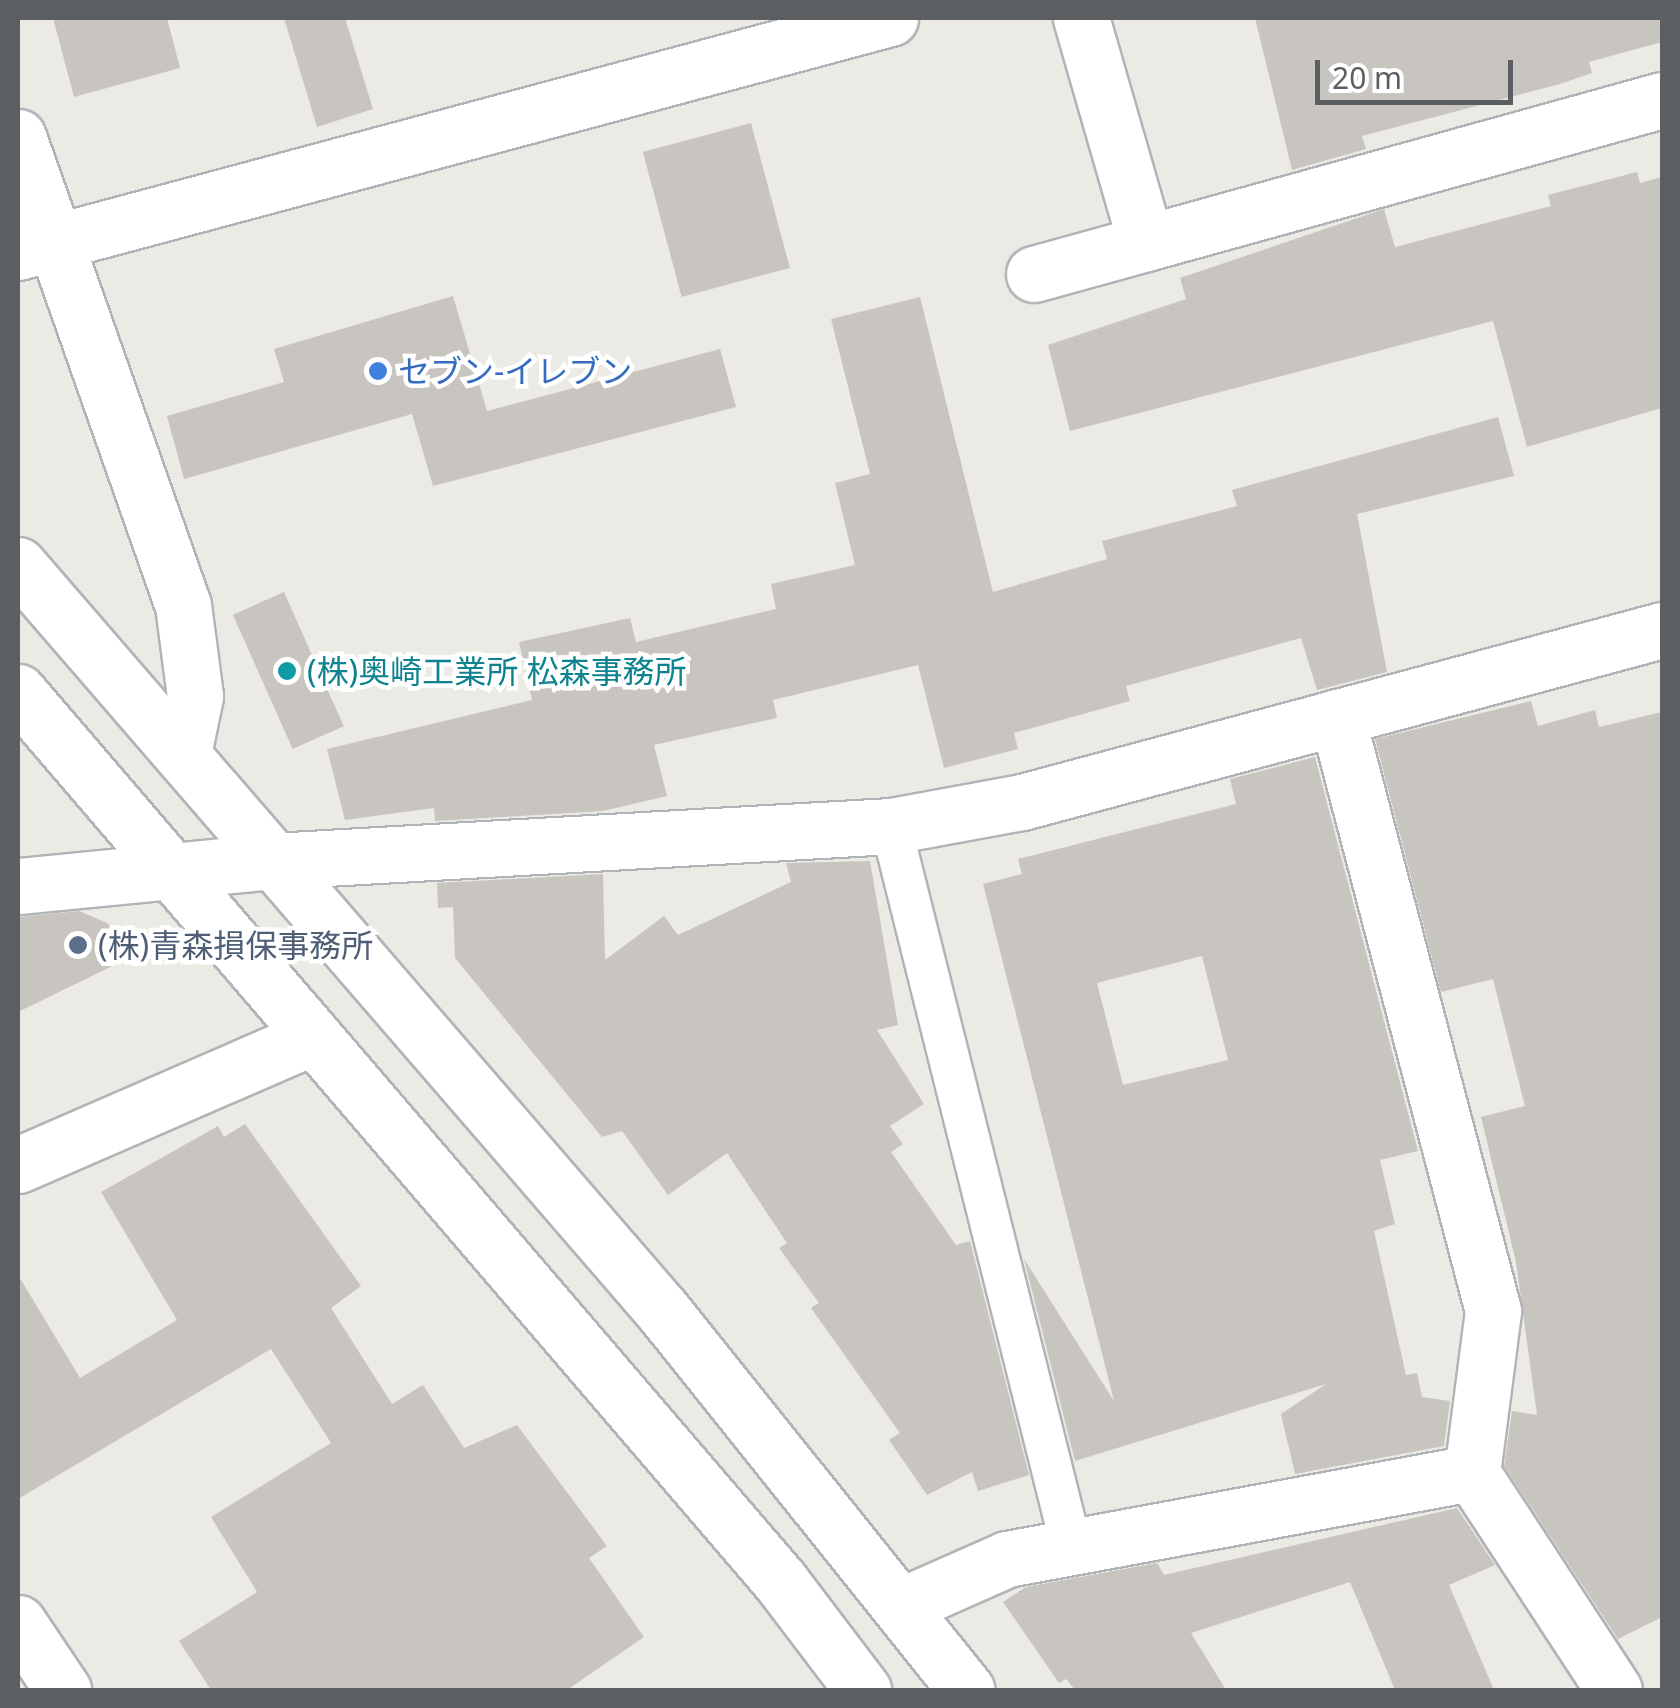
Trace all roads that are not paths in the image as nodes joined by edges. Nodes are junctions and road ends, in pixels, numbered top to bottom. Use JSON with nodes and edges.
{"nodes":[{"id":1,"x":890,"y":18,"type":"edge"},
{"id":2,"x":1081,"y":18,"type":"edge"},
{"id":3,"x":1662,"y":100,"type":"edge"},
{"id":4,"x":18,"y":138,"type":"edge"},
{"id":5,"x":1146,"y":242,"type":"junction"},
{"id":6,"x":34,"y":249,"type":"edge"},
{"id":7,"x":1034,"y":274,"type":"dead end"},
{"id":8,"x":18,"y":565,"type":"edge"},
{"id":9,"x":1662,"y":630,"type":"edge"},
{"id":10,"x":18,"y":692,"type":"edge"},
{"id":11,"x":1337,"y":717,"type":"junction"},
{"id":12,"x":183,"y":754,"type":"junction"},
{"id":13,"x":891,"y":826,"type":"junction"},
{"id":14,"x":273,"y":861,"type":"junction"},
{"id":15,"x":167,"y":870,"type":"junction"},
{"id":16,"x":18,"y":886,"type":"edge"},
{"id":17,"x":310,"y":1038,"type":"junction"},
{"id":18,"x":18,"y":1165,"type":"edge"},
{"id":19,"x":1472,"y":1474,"type":"junction"},
{"id":20,"x":1071,"y":1544,"type":"junction"},
{"id":21,"x":903,"y":1605,"type":"junction"},
{"id":22,"x":18,"y":1623,"type":"edge"},
{"id":23,"x":63,"y":1690,"type":"edge"},
{"id":24,"x":863,"y":1690,"type":"edge"},
{"id":25,"x":966,"y":1690,"type":"edge"},
{"id":26,"x":1614,"y":1690,"type":"edge"}],
"edges":[{"from":1,"to":6,"type":"street"},
{"from":2,"to":5,"type":"street"},
{"from":3,"to":5,"type":"street"},
{"from":4,"to":6,"type":"street"},
{"from":5,"to":7,"type":"street"},
{"from":6,"to":12,"type":"street"},
{"from":8,"to":12,"type":"street"},
{"from":9,"to":11,"type":"street"},
{"from":10,"to":15,"type":"street"},
{"from":11,"to":13,"type":"street"},
{"from":11,"to":19,"type":"street"},
{"from":12,"to":14,"type":"street"},
{"from":13,"to":14,"type":"street"},
{"from":13,"to":20,"type":"lane"},
{"from":14,"to":15,"type":"street"},
{"from":14,"to":21,"type":"street"},
{"from":15,"to":16,"type":"street"},
{"from":15,"to":17,"type":"street"},
{"from":17,"to":18,"type":"street"},
{"from":17,"to":24,"type":"street"},
{"from":19,"to":20,"type":"street"},
{"from":19,"to":26,"type":"street"},
{"from":20,"to":21,"type":"street"},
{"from":21,"to":25,"type":"street"},
{"from":22,"to":23,"type":"street"}]}
